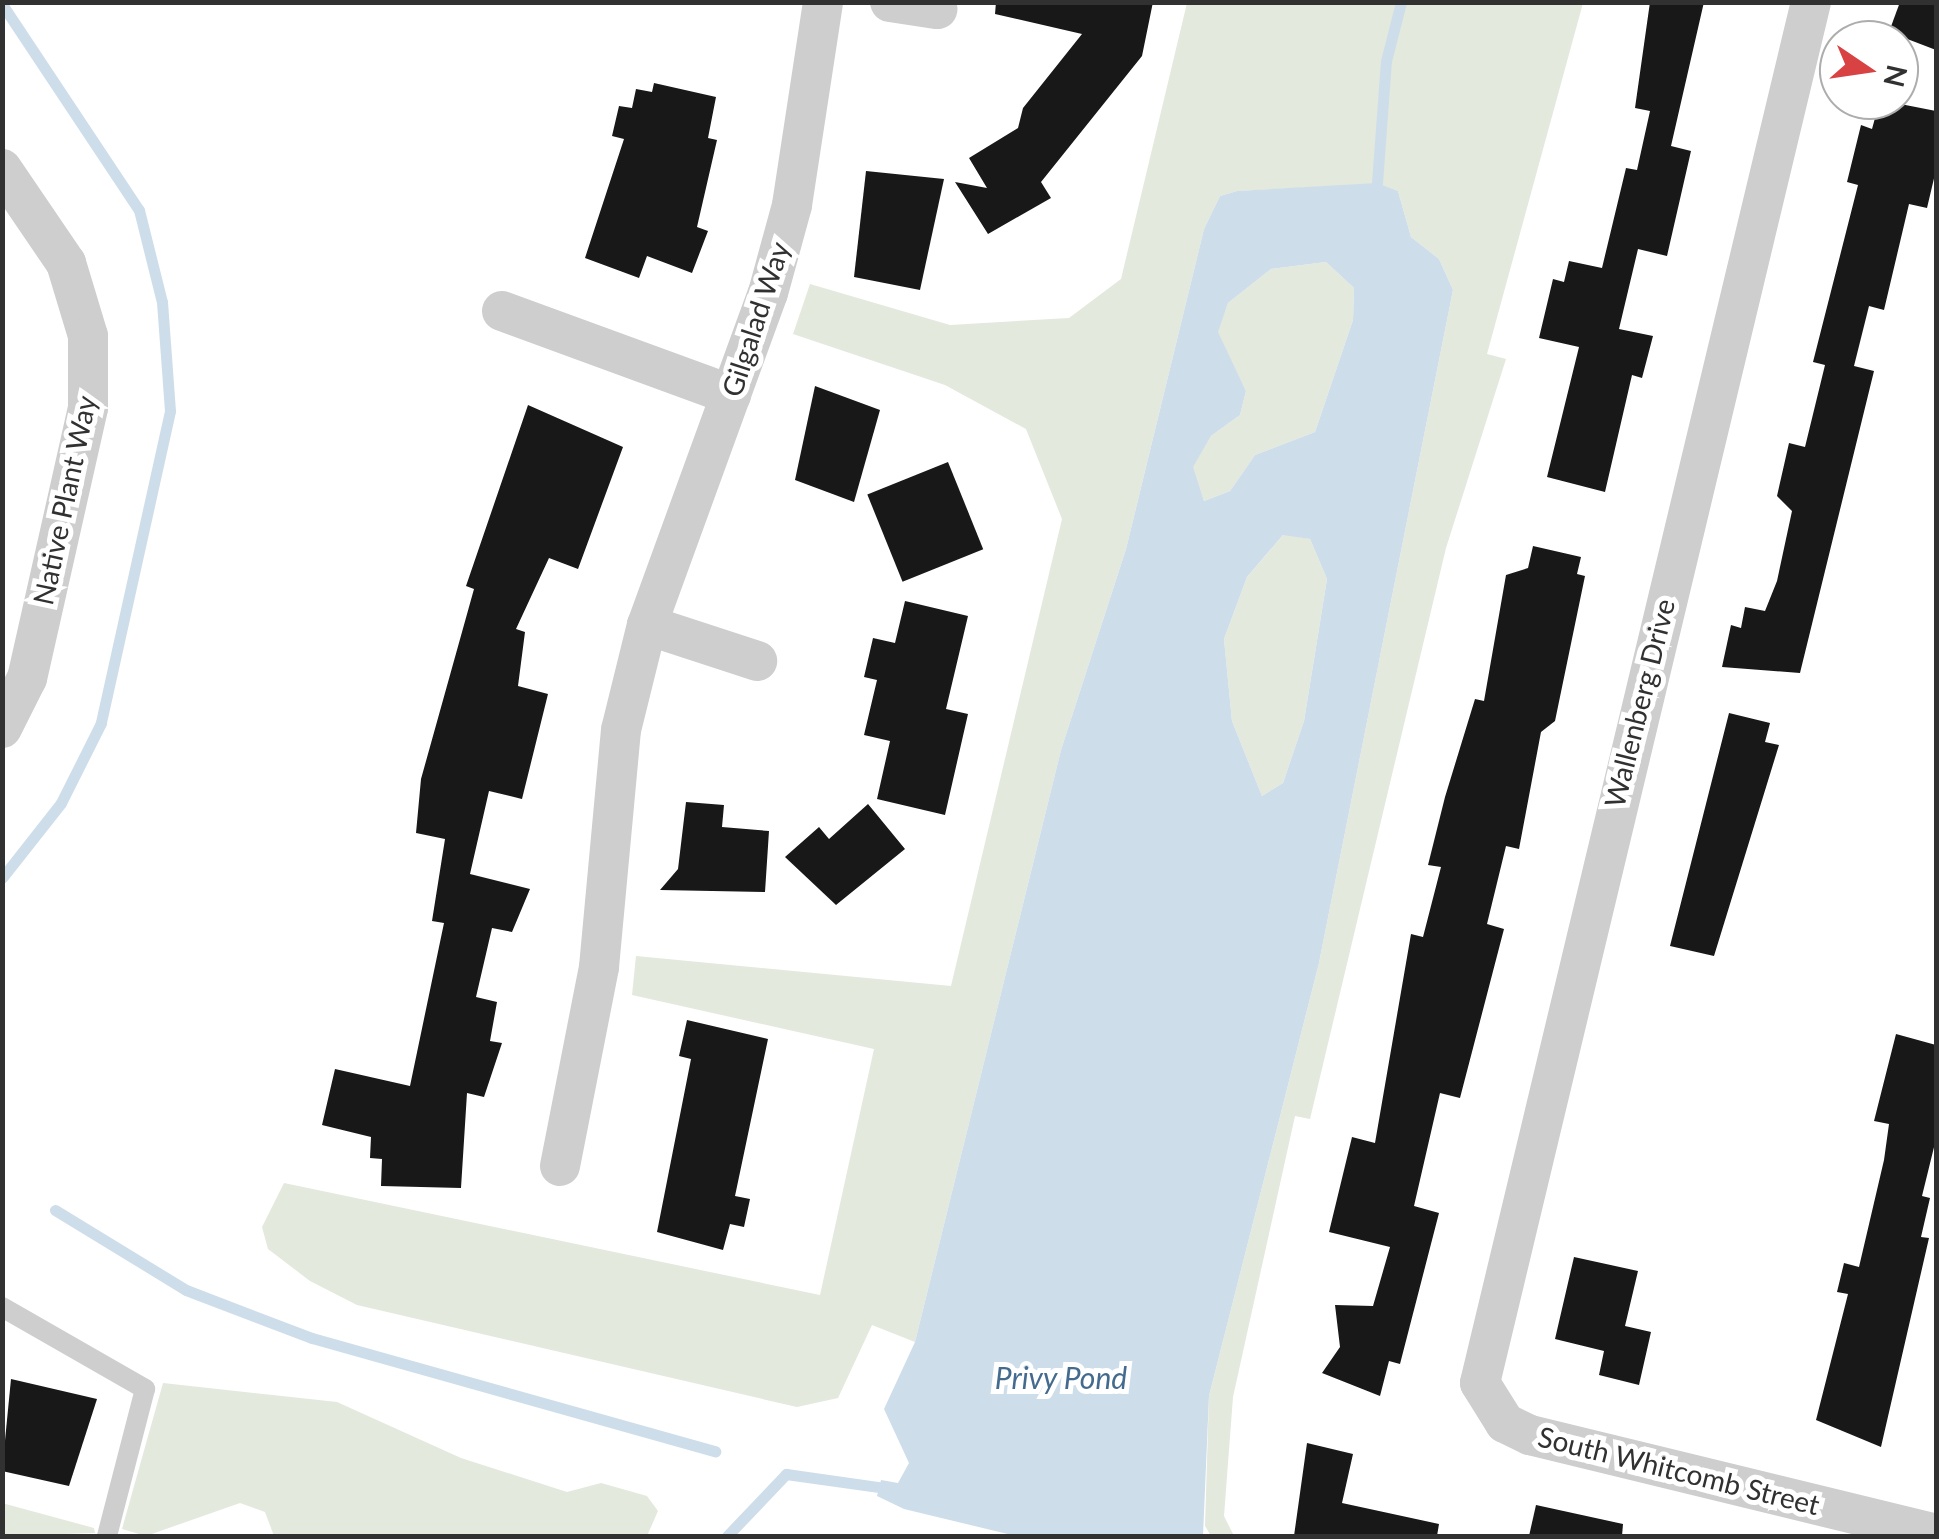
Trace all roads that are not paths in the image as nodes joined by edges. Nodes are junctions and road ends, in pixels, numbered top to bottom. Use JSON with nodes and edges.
{"nodes":[{"id":1,"x":823,"y":2,"type":"edge"},
{"id":2,"x":890,"y":2,"type":"edge"},
{"id":3,"x":1811,"y":2,"type":"edge"},
{"id":4,"x":937,"y":10,"type":"dead end"},
{"id":5,"x":2,"y":169,"type":"edge"},
{"id":6,"x":502,"y":310,"type":"dead end"},
{"id":7,"x":730,"y":395,"type":"junction"},
{"id":8,"x":646,"y":625,"type":"junction"},
{"id":9,"x":757,"y":661,"type":"dead end"},
{"id":10,"x":2,"y":728,"type":"edge"},
{"id":11,"x":560,"y":1166,"type":"dead end"},
{"id":12,"x":2,"y":1308,"type":"edge"},
{"id":13,"x":1489,"y":1404,"type":"joint"},
{"id":14,"x":1936,"y":1534,"type":"edge"},
{"id":15,"x":107,"y":1536,"type":"edge"}],
"edges":[{"from":1,"to":7,"type":"street","name":"Gilgalad Way"},
{"from":2,"to":4,"type":"street"},
{"from":3,"to":13,"type":"street","name":"Wallenberg Drive"},
{"from":5,"to":10,"type":"street","name":"Native Plant Way"},
{"from":6,"to":7,"type":"street"},
{"from":7,"to":8,"type":"street","name":"Gilgalad Way"},
{"from":8,"to":9,"type":"street"},
{"from":8,"to":11,"type":"street","name":"Gilgalad Way"},
{"from":12,"to":15,"type":"lane"},
{"from":13,"to":14,"type":"street","name":"South Whitcomb Street"}]}
